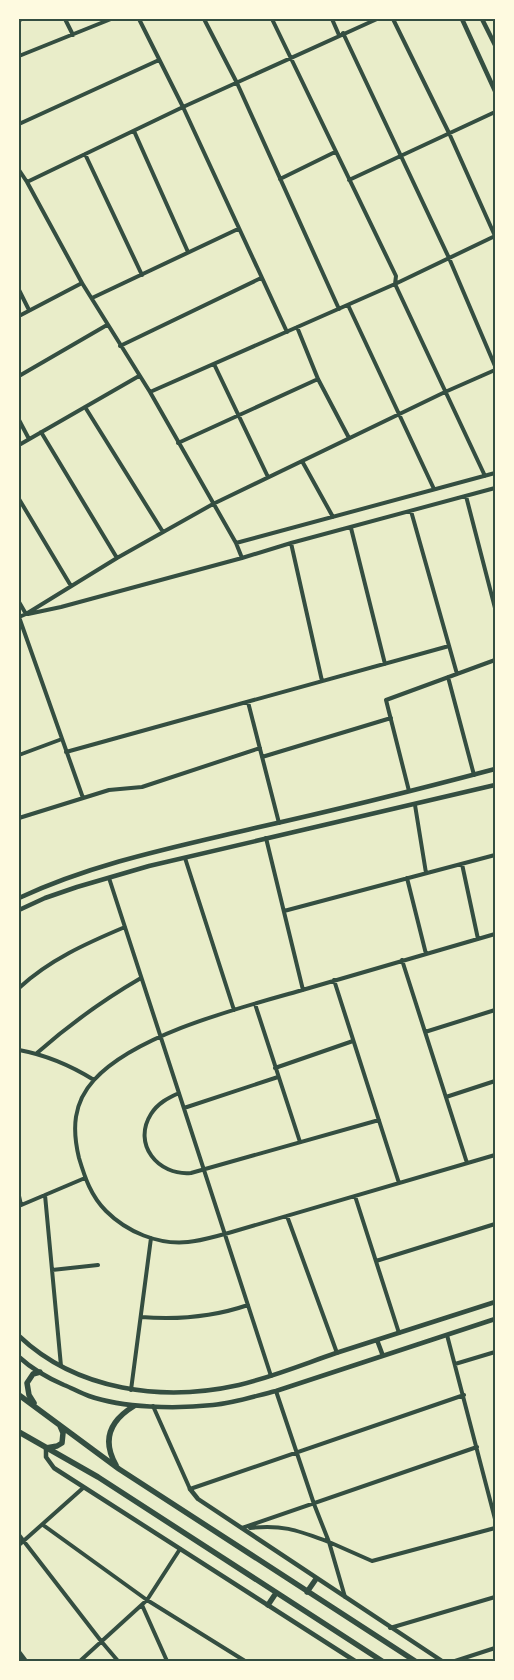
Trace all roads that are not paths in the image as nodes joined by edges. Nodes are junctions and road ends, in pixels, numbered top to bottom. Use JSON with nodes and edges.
{"nodes":[{"id":1,"x":65,"y":19,"type":"edge"},
{"id":2,"x":111,"y":19,"type":"edge"},
{"id":3,"x":140,"y":19,"type":"edge"},
{"id":4,"x":204,"y":19,"type":"edge"},
{"id":5,"x":272,"y":19,"type":"edge"},
{"id":6,"x":332,"y":19,"type":"edge"},
{"id":7,"x":377,"y":19,"type":"edge"},
{"id":8,"x":393,"y":19,"type":"edge"},
{"id":9,"x":462,"y":19,"type":"edge"},
{"id":10,"x":482,"y":19,"type":"edge"},
{"id":11,"x":341,"y":34,"type":"junction"},
{"id":12,"x":73,"y":35,"type":"junction"},
{"id":13,"x":495,"y":45,"type":"edge"},
{"id":14,"x":19,"y":56,"type":"edge"},
{"id":15,"x":292,"y":58,"type":"junction"},
{"id":16,"x":159,"y":60,"type":"junction"},
{"id":17,"x":237,"y":83,"type":"junction"},
{"id":18,"x":495,"y":91,"type":"edge"},
{"id":19,"x":183,"y":107,"type":"junction"},
{"id":20,"x":495,"y":112,"type":"edge"},
{"id":21,"x":19,"y":124,"type":"edge"},
{"id":22,"x":134,"y":131,"type":"junction"},
{"id":23,"x":449,"y":132,"type":"junction"},
{"id":24,"x":335,"y":152,"type":"junction"},
{"id":25,"x":84,"y":154,"type":"junction"},
{"id":26,"x":401,"y":155,"type":"junction"},
{"id":27,"x":19,"y":170,"type":"edge"},
{"id":28,"x":280,"y":179,"type":"junction"},
{"id":29,"x":349,"y":180,"type":"junction"},
{"id":30,"x":27,"y":182,"type":"junction"},
{"id":31,"x":238,"y":229,"type":"junction"},
{"id":32,"x":495,"y":236,"type":"edge"},
{"id":33,"x":188,"y":252,"type":"junction"},
{"id":34,"x":449,"y":258,"type":"junction"},
{"id":35,"x":142,"y":274,"type":"junction"},
{"id":36,"x":261,"y":278,"type":"junction"},
{"id":37,"x":82,"y":283,"type":"junction"},
{"id":38,"x":395,"y":284,"type":"junction"},
{"id":39,"x":19,"y":290,"type":"edge"},
{"id":40,"x":92,"y":298,"type":"junction"},
{"id":41,"x":348,"y":305,"type":"junction"},
{"id":42,"x":338,"y":309,"type":"junction"},
{"id":43,"x":29,"y":310,"type":"junction"},
{"id":44,"x":19,"y":316,"type":"edge"},
{"id":45,"x":107,"y":325,"type":"junction"},
{"id":46,"x":297,"y":327,"type":"junction"},
{"id":47,"x":287,"y":332,"type":"junction"},
{"id":48,"x":120,"y":346,"type":"junction"},
{"id":49,"x":214,"y":364,"type":"junction"},
{"id":50,"x":495,"y":366,"type":"edge"},
{"id":51,"x":495,"y":370,"type":"edge"},
{"id":52,"x":19,"y":376,"type":"edge"},
{"id":53,"x":139,"y":376,"type":"junction"},
{"id":54,"x":318,"y":379,"type":"junction"},
{"id":55,"x":150,"y":392,"type":"junction"},
{"id":56,"x":445,"y":392,"type":"junction"},
{"id":57,"x":85,"y":407,"type":"junction"},
{"id":58,"x":239,"y":415,"type":"junction"},
{"id":59,"x":398,"y":415,"type":"junction"},
{"id":60,"x":19,"y":420,"type":"edge"},
{"id":61,"x":41,"y":432,"type":"junction"},
{"id":62,"x":349,"y":438,"type":"junction"},
{"id":63,"x":29,"y":439,"type":"junction"},
{"id":64,"x":178,"y":443,"type":"junction"},
{"id":65,"x":19,"y":445,"type":"edge"},
{"id":66,"x":302,"y":461,"type":"junction"},
{"id":67,"x":495,"y":473,"type":"edge"},
{"id":68,"x":485,"y":476,"type":"junction"},
{"id":69,"x":268,"y":477,"type":"junction"},
{"id":70,"x":495,"y":488,"type":"edge"},
{"id":71,"x":434,"y":489,"type":"junction"},
{"id":72,"x":466,"y":496,"type":"junction"},
{"id":73,"x":19,"y":499,"type":"edge"},
{"id":74,"x":213,"y":504,"type":"junction"},
{"id":75,"x":411,"y":511,"type":"junction"},
{"id":76,"x":332,"y":517,"type":"junction"},
{"id":77,"x":351,"y":528,"type":"junction"},
{"id":78,"x":164,"y":532,"type":"junction"},
{"id":79,"x":236,"y":543,"type":"junction"},
{"id":80,"x":290,"y":543,"type":"junction"},
{"id":81,"x":117,"y":558,"type":"junction"},
{"id":82,"x":242,"y":558,"type":"junction"},
{"id":83,"x":71,"y":586,"type":"junction"},
{"id":84,"x":19,"y":602,"type":"edge"},
{"id":85,"x":495,"y":608,"type":"edge"},
{"id":86,"x":26,"y":614,"type":"junction"},
{"id":87,"x":19,"y":616,"type":"edge"},
{"id":88,"x":449,"y":646,"type":"junction"},
{"id":89,"x":495,"y":660,"type":"edge"},
{"id":90,"x":385,"y":664,"type":"junction"},
{"id":91,"x":457,"y":674,"type":"junction"},
{"id":92,"x":448,"y":677,"type":"junction"},
{"id":93,"x":322,"y":681,"type":"junction"},
{"id":94,"x":248,"y":702,"type":"junction"},
{"id":95,"x":391,"y":718,"type":"junction"},
{"id":96,"x":62,"y":739,"type":"junction"},
{"id":97,"x":260,"y":748,"type":"junction"},
{"id":98,"x":66,"y":752,"type":"junction"},
{"id":99,"x":19,"y":755,"type":"edge"},
{"id":100,"x":262,"y":757,"type":"junction"},
{"id":101,"x":495,"y":769,"type":"edge"},
{"id":102,"x":474,"y":775,"type":"junction"},
{"id":103,"x":495,"y":785,"type":"edge"},
{"id":104,"x":409,"y":791,"type":"junction"},
{"id":105,"x":83,"y":798,"type":"junction"},
{"id":106,"x":415,"y":805,"type":"junction"},
{"id":107,"x":323,"y":813,"type":"junction"},
{"id":108,"x":19,"y":818,"type":"edge"},
{"id":109,"x":279,"y":823,"type":"junction"},
{"id":110,"x":325,"y":826,"type":"junction"},
{"id":111,"x":266,"y":838,"type":"junction"},
{"id":112,"x":495,"y":855,"type":"edge"},
{"id":113,"x":185,"y":858,"type":"junction"},
{"id":114,"x":462,"y":864,"type":"junction"},
{"id":115,"x":426,"y":873,"type":"junction"},
{"id":116,"x":109,"y":878,"type":"junction"},
{"id":117,"x":407,"y":878,"type":"junction"},
{"id":118,"x":19,"y":898,"type":"edge"},
{"id":119,"x":19,"y":910,"type":"edge"},
{"id":120,"x":284,"y":911,"type":"junction"},
{"id":121,"x":124,"y":926,"type":"junction"},
{"id":122,"x":495,"y":934,"type":"edge"},
{"id":123,"x":478,"y":939,"type":"junction"},
{"id":124,"x":426,"y":954,"type":"junction"},
{"id":125,"x":402,"y":960,"type":"junction"},
{"id":126,"x":141,"y":978,"type":"junction"},
{"id":127,"x":334,"y":980,"type":"junction"},
{"id":128,"x":19,"y":988,"type":"edge"},
{"id":129,"x":303,"y":990,"type":"junction"},
{"id":130,"x":255,"y":1004,"type":"junction"},
{"id":131,"x":234,"y":1010,"type":"junction"},
{"id":132,"x":495,"y":1010,"type":"edge"},
{"id":133,"x":425,"y":1032,"type":"junction"},
{"id":134,"x":161,"y":1037,"type":"junction"},
{"id":135,"x":354,"y":1041,"type":"junction"},
{"id":136,"x":19,"y":1050,"type":"edge"},
{"id":137,"x":37,"y":1054,"type":"junction"},
{"id":138,"x":275,"y":1068,"type":"junction"},
{"id":139,"x":278,"y":1077,"type":"junction"},
{"id":140,"x":94,"y":1080,"type":"junction"},
{"id":141,"x":495,"y":1081,"type":"edge"},
{"id":142,"x":179,"y":1093,"type":"junction"},
{"id":143,"x":446,"y":1096,"type":"junction"},
{"id":144,"x":184,"y":1108,"type":"junction"},
{"id":145,"x":379,"y":1120,"type":"junction"},
{"id":146,"x":300,"y":1142,"type":"junction"},
{"id":147,"x":495,"y":1155,"type":"edge"},
{"id":148,"x":467,"y":1163,"type":"junction"},
{"id":149,"x":204,"y":1169,"type":"junction"},
{"id":150,"x":85,"y":1178,"type":"junction"},
{"id":151,"x":399,"y":1183,"type":"junction"},
{"id":152,"x":45,"y":1195,"type":"junction"},
{"id":153,"x":19,"y":1196,"type":"edge"},
{"id":154,"x":355,"y":1196,"type":"junction"},
{"id":155,"x":20,"y":1205,"type":"edge"},
{"id":156,"x":287,"y":1216,"type":"junction"},
{"id":157,"x":495,"y":1224,"type":"edge"},
{"id":158,"x":225,"y":1234,"type":"junction"},
{"id":159,"x":151,"y":1238,"type":"junction"},
{"id":160,"x":376,"y":1261,"type":"junction"},
{"id":161,"x":98,"y":1265,"type":"dead end"},
{"id":162,"x":52,"y":1270,"type":"junction"},
{"id":163,"x":495,"y":1302,"type":"edge"},
{"id":164,"x":248,"y":1305,"type":"junction"},
{"id":165,"x":141,"y":1317,"type":"junction"},
{"id":166,"x":495,"y":1319,"type":"edge"},
{"id":167,"x":399,"y":1333,"type":"junction"},
{"id":168,"x":447,"y":1335,"type":"junction"},
{"id":169,"x":19,"y":1336,"type":"edge"},
{"id":170,"x":377,"y":1340,"type":"junction"},
{"id":171,"x":495,"y":1352,"type":"edge"},
{"id":172,"x":337,"y":1353,"type":"junction"},
{"id":173,"x":383,"y":1356,"type":"junction"},
{"id":174,"x":19,"y":1357,"type":"edge"},
{"id":175,"x":455,"y":1364,"type":"junction"},
{"id":176,"x":61,"y":1366,"type":"junction"},
{"id":177,"x":40,"y":1372,"type":"junction"},
{"id":178,"x":271,"y":1376,"type":"junction"},
{"id":179,"x":131,"y":1390,"type":"junction"},
{"id":180,"x":276,"y":1391,"type":"junction"},
{"id":181,"x":19,"y":1394,"type":"edge"},
{"id":182,"x":464,"y":1395,"type":"junction"},
{"id":183,"x":36,"y":1406,"type":"junction"},
{"id":184,"x":134,"y":1406,"type":"junction"},
{"id":185,"x":153,"y":1406,"type":"junction"},
{"id":186,"x":59,"y":1424,"type":"junction"},
{"id":187,"x":19,"y":1432,"type":"edge"},
{"id":188,"x":477,"y":1447,"type":"junction"},
{"id":189,"x":46,"y":1448,"type":"junction"},
{"id":190,"x":296,"y":1452,"type":"junction"},
{"id":191,"x":119,"y":1469,"type":"junction"},
{"id":192,"x":83,"y":1488,"type":"junction"},
{"id":193,"x":190,"y":1489,"type":"junction"},
{"id":194,"x":314,"y":1504,"type":"junction"},
{"id":195,"x":495,"y":1519,"type":"edge"},
{"id":196,"x":43,"y":1525,"type":"junction"},
{"id":197,"x":242,"y":1528,"type":"junction"},
{"id":198,"x":495,"y":1528,"type":"edge"},
{"id":199,"x":19,"y":1535,"type":"edge"},
{"id":200,"x":24,"y":1541,"type":"junction"},
{"id":201,"x":330,"y":1542,"type":"junction"},
{"id":202,"x":19,"y":1545,"type":"edge"},
{"id":203,"x":180,"y":1549,"type":"junction"},
{"id":204,"x":316,"y":1579,"type":"junction"},
{"id":205,"x":307,"y":1592,"type":"junction"},
{"id":206,"x":276,"y":1593,"type":"junction"},
{"id":207,"x":495,"y":1597,"type":"edge"},
{"id":208,"x":346,"y":1598,"type":"junction"},
{"id":209,"x":147,"y":1600,"type":"junction"},
{"id":210,"x":142,"y":1604,"type":"junction"},
{"id":211,"x":268,"y":1605,"type":"junction"},
{"id":212,"x":390,"y":1628,"type":"junction"},
{"id":213,"x":101,"y":1641,"type":"junction"},
{"id":214,"x":495,"y":1648,"type":"edge"},
{"id":215,"x":19,"y":1653,"type":"edge"},
{"id":216,"x":25,"y":1661,"type":"edge"},
{"id":217,"x":80,"y":1661,"type":"edge"},
{"id":218,"x":118,"y":1661,"type":"edge"},
{"id":219,"x":167,"y":1661,"type":"edge"},
{"id":220,"x":243,"y":1661,"type":"edge"},
{"id":221,"x":355,"y":1661,"type":"edge"},
{"id":222,"x":382,"y":1661,"type":"edge"},
{"id":223,"x":415,"y":1661,"type":"edge"},
{"id":224,"x":442,"y":1661,"type":"edge"},
{"id":225,"x":455,"y":1661,"type":"edge"}],
"edges":[{"from":1,"to":12,"type":"street"},
{"from":2,"to":12,"type":"street"},
{"from":3,"to":16,"type":"street"},
{"from":4,"to":17,"type":"street"},
{"from":5,"to":15,"type":"street"},
{"from":6,"to":11,"type":"street"},
{"from":7,"to":11,"type":"street"},
{"from":8,"to":23,"type":"street"},
{"from":9,"to":18,"type":"street"},
{"from":10,"to":13,"type":"street"},
{"from":11,"to":15,"type":"street"},
{"from":11,"to":26,"type":"street"},
{"from":12,"to":14,"type":"street"},
{"from":15,"to":17,"type":"street"},
{"from":15,"to":24,"type":"street"},
{"from":16,"to":19,"type":"street"},
{"from":16,"to":21,"type":"street"},
{"from":17,"to":19,"type":"street"},
{"from":17,"to":28,"type":"street"},
{"from":19,"to":22,"type":"street"},
{"from":19,"to":31,"type":"street"},
{"from":20,"to":23,"type":"street"},
{"from":22,"to":25,"type":"street"},
{"from":22,"to":33,"type":"street"},
{"from":23,"to":26,"type":"street"},
{"from":23,"to":32,"type":"street"},
{"from":24,"to":28,"type":"street"},
{"from":24,"to":29,"type":"street"},
{"from":25,"to":30,"type":"street"},
{"from":25,"to":35,"type":"street"},
{"from":26,"to":29,"type":"street"},
{"from":26,"to":34,"type":"street"},
{"from":27,"to":30,"type":"street"},
{"from":28,"to":42,"type":"street"},
{"from":29,"to":38,"type":"street"},
{"from":30,"to":37,"type":"street"},
{"from":31,"to":33,"type":"street"},
{"from":31,"to":36,"type":"street"},
{"from":32,"to":34,"type":"street"},
{"from":33,"to":35,"type":"street"},
{"from":34,"to":38,"type":"street"},
{"from":34,"to":50,"type":"street"},
{"from":35,"to":40,"type":"street"},
{"from":36,"to":47,"type":"street"},
{"from":36,"to":48,"type":"street"},
{"from":37,"to":40,"type":"street"},
{"from":37,"to":43,"type":"street"},
{"from":38,"to":41,"type":"street"},
{"from":38,"to":56,"type":"street"},
{"from":39,"to":43,"type":"street"},
{"from":40,"to":45,"type":"street"},
{"from":41,"to":42,"type":"street"},
{"from":41,"to":59,"type":"street"},
{"from":42,"to":46,"type":"street"},
{"from":43,"to":44,"type":"street"},
{"from":45,"to":48,"type":"street"},
{"from":45,"to":52,"type":"street"},
{"from":46,"to":47,"type":"street"},
{"from":46,"to":54,"type":"street"},
{"from":47,"to":49,"type":"street"},
{"from":48,"to":53,"type":"street"},
{"from":49,"to":55,"type":"street"},
{"from":49,"to":58,"type":"street"},
{"from":51,"to":56,"type":"street"},
{"from":53,"to":55,"type":"street"},
{"from":53,"to":57,"type":"street"},
{"from":54,"to":58,"type":"street"},
{"from":54,"to":62,"type":"street"},
{"from":55,"to":64,"type":"street"},
{"from":56,"to":59,"type":"street"},
{"from":56,"to":68,"type":"street"},
{"from":57,"to":61,"type":"street"},
{"from":57,"to":78,"type":"street"},
{"from":58,"to":64,"type":"street"},
{"from":58,"to":69,"type":"street"},
{"from":59,"to":62,"type":"street"},
{"from":59,"to":71,"type":"street"},
{"from":60,"to":63,"type":"street"},
{"from":61,"to":63,"type":"street"},
{"from":61,"to":81,"type":"street"},
{"from":62,"to":66,"type":"street"},
{"from":63,"to":65,"type":"street"},
{"from":64,"to":74,"type":"street"},
{"from":66,"to":69,"type":"street"},
{"from":66,"to":76,"type":"street"},
{"from":67,"to":68,"type":"street"},
{"from":68,"to":71,"type":"street"},
{"from":69,"to":74,"type":"street"},
{"from":70,"to":72,"type":"street"},
{"from":71,"to":76,"type":"street"},
{"from":72,"to":75,"type":"street"},
{"from":72,"to":85,"type":"street"},
{"from":73,"to":83,"type":"street"},
{"from":74,"to":78,"type":"street"},
{"from":74,"to":79,"type":"street"},
{"from":75,"to":77,"type":"street"},
{"from":75,"to":88,"type":"street"},
{"from":76,"to":79,"type":"street"},
{"from":77,"to":80,"type":"street"},
{"from":77,"to":90,"type":"street"},
{"from":78,"to":81,"type":"street"},
{"from":79,"to":82,"type":"street"},
{"from":80,"to":82,"type":"street"},
{"from":80,"to":93,"type":"street"},
{"from":81,"to":83,"type":"street"},
{"from":82,"to":86,"type":"street"},
{"from":83,"to":86,"type":"street"},
{"from":84,"to":86,"type":"street"},
{"from":86,"to":87,"type":"street"},
{"from":87,"to":96,"type":"street"},
{"from":88,"to":90,"type":"street"},
{"from":88,"to":91,"type":"street"},
{"from":89,"to":91,"type":"street"},
{"from":90,"to":93,"type":"street"},
{"from":91,"to":92,"type":"street"},
{"from":92,"to":95,"type":"street"},
{"from":92,"to":102,"type":"street"},
{"from":93,"to":94,"type":"street"},
{"from":94,"to":97,"type":"street"},
{"from":94,"to":98,"type":"street"},
{"from":95,"to":100,"type":"street"},
{"from":95,"to":104,"type":"street"},
{"from":96,"to":98,"type":"street"},
{"from":96,"to":99,"type":"street"},
{"from":97,"to":100,"type":"street"},
{"from":97,"to":105,"type":"street"},
{"from":98,"to":105,"type":"street"},
{"from":100,"to":109,"type":"street"},
{"from":101,"to":102,"type":"street"},
{"from":102,"to":104,"type":"street"},
{"from":103,"to":106,"type":"street"},
{"from":104,"to":107,"type":"street"},
{"from":105,"to":108,"type":"street"},
{"from":106,"to":110,"type":"street"},
{"from":106,"to":115,"type":"street"},
{"from":107,"to":109,"type":"street"},
{"from":107,"to":110,"type":"street"},
{"from":109,"to":118,"type":"street"},
{"from":110,"to":111,"type":"street"},
{"from":111,"to":113,"type":"street"},
{"from":111,"to":120,"type":"street"},
{"from":112,"to":114,"type":"street"},
{"from":113,"to":116,"type":"street"},
{"from":113,"to":131,"type":"street"},
{"from":114,"to":115,"type":"street"},
{"from":114,"to":123,"type":"street"},
{"from":115,"to":117,"type":"street"},
{"from":116,"to":119,"type":"street"},
{"from":116,"to":121,"type":"street"},
{"from":117,"to":120,"type":"street"},
{"from":117,"to":124,"type":"street"},
{"from":120,"to":129,"type":"street"},
{"from":121,"to":126,"type":"street"},
{"from":121,"to":128,"type":"street"},
{"from":122,"to":123,"type":"street"},
{"from":123,"to":124,"type":"street"},
{"from":124,"to":125,"type":"street"},
{"from":125,"to":127,"type":"street"},
{"from":125,"to":133,"type":"street"},
{"from":126,"to":134,"type":"street"},
{"from":126,"to":137,"type":"street"},
{"from":127,"to":129,"type":"street"},
{"from":127,"to":135,"type":"street"},
{"from":129,"to":130,"type":"street"},
{"from":130,"to":131,"type":"street"},
{"from":130,"to":138,"type":"street"},
{"from":131,"to":134,"type":"street"},
{"from":132,"to":133,"type":"street"},
{"from":133,"to":143,"type":"street"},
{"from":134,"to":140,"type":"street"},
{"from":134,"to":142,"type":"street"},
{"from":135,"to":138,"type":"street"},
{"from":135,"to":145,"type":"street"},
{"from":136,"to":137,"type":"street"},
{"from":137,"to":140,"type":"street"},
{"from":138,"to":139,"type":"street"},
{"from":139,"to":144,"type":"street"},
{"from":139,"to":146,"type":"street"},
{"from":140,"to":150,"type":"street"},
{"from":141,"to":143,"type":"street"},
{"from":142,"to":144,"type":"street"},
{"from":142,"to":149,"type":"street"},
{"from":143,"to":148,"type":"street"},
{"from":144,"to":149,"type":"street"},
{"from":145,"to":146,"type":"street"},
{"from":145,"to":151,"type":"street"},
{"from":146,"to":149,"type":"street"},
{"from":147,"to":148,"type":"street"},
{"from":148,"to":151,"type":"street"},
{"from":149,"to":158,"type":"street"},
{"from":150,"to":152,"type":"street"},
{"from":150,"to":159,"type":"street"},
{"from":151,"to":154,"type":"street"},
{"from":152,"to":155,"type":"street"},
{"from":152,"to":162,"type":"street"},
{"from":153,"to":155,"type":"street"},
{"from":154,"to":156,"type":"street"},
{"from":154,"to":160,"type":"street"},
{"from":156,"to":158,"type":"street"},
{"from":156,"to":172,"type":"street"},
{"from":157,"to":160,"type":"street"},
{"from":158,"to":159,"type":"street"},
{"from":158,"to":164,"type":"street"},
{"from":159,"to":165,"type":"street"},
{"from":160,"to":167,"type":"street"},
{"from":161,"to":162,"type":"street"},
{"from":162,"to":176,"type":"street"},
{"from":163,"to":167,"type":"street"},
{"from":164,"to":165,"type":"street"},
{"from":164,"to":178,"type":"street"},
{"from":165,"to":179,"type":"street"},
{"from":166,"to":168,"type":"street"},
{"from":167,"to":170,"type":"street"},
{"from":168,"to":173,"type":"street"},
{"from":168,"to":175,"type":"street"},
{"from":169,"to":176,"type":"street"},
{"from":170,"to":172,"type":"street"},
{"from":170,"to":173,"type":"street"},
{"from":171,"to":175,"type":"street"},
{"from":172,"to":178,"type":"street"},
{"from":173,"to":180,"type":"street"},
{"from":174,"to":177,"type":"street"},
{"from":175,"to":182,"type":"street"},
{"from":176,"to":179,"type":"street"},
{"from":177,"to":183,"type":"main road"},
{"from":177,"to":184,"type":"street"},
{"from":178,"to":179,"type":"street"},
{"from":180,"to":185,"type":"street"},
{"from":180,"to":190,"type":"street"},
{"from":181,"to":183,"type":"main road"},
{"from":182,"to":188,"type":"street"},
{"from":182,"to":190,"type":"street"},
{"from":183,"to":186,"type":"main road"},
{"from":184,"to":185,"type":"street"},
{"from":184,"to":191,"type":"main road"},
{"from":185,"to":193,"type":"street"},
{"from":186,"to":189,"type":"main road"},
{"from":186,"to":191,"type":"main road"},
{"from":187,"to":189,"type":"main road"},
{"from":188,"to":194,"type":"street"},
{"from":188,"to":195,"type":"street"},
{"from":189,"to":192,"type":"street"},
{"from":189,"to":206,"type":"main road"},
{"from":190,"to":193,"type":"street"},
{"from":190,"to":194,"type":"street"},
{"from":191,"to":205,"type":"main road"},
{"from":192,"to":196,"type":"street"},
{"from":192,"to":203,"type":"street"},
{"from":193,"to":197,"type":"street"},
{"from":194,"to":197,"type":"street"},
{"from":194,"to":201,"type":"street"},
{"from":196,"to":200,"type":"street"},
{"from":196,"to":209,"type":"street"},
{"from":197,"to":201,"type":"street"},
{"from":197,"to":204,"type":"street"},
{"from":198,"to":201,"type":"street"},
{"from":199,"to":200,"type":"street"},
{"from":200,"to":202,"type":"street"},
{"from":200,"to":213,"type":"street"},
{"from":201,"to":208,"type":"street"},
{"from":203,"to":209,"type":"street"},
{"from":203,"to":211,"type":"street"},
{"from":204,"to":205,"type":"main road"},
{"from":204,"to":208,"type":"street"},
{"from":205,"to":223,"type":"main road"},
{"from":206,"to":211,"type":"main road"},
{"from":206,"to":222,"type":"main road"},
{"from":207,"to":212,"type":"street"},
{"from":208,"to":212,"type":"street"},
{"from":209,"to":210,"type":"street"},
{"from":209,"to":220,"type":"street"},
{"from":210,"to":213,"type":"street"},
{"from":210,"to":219,"type":"street"},
{"from":211,"to":221,"type":"street"},
{"from":212,"to":224,"type":"street"},
{"from":213,"to":217,"type":"street"},
{"from":213,"to":218,"type":"street"},
{"from":214,"to":225,"type":"street"},
{"from":215,"to":216,"type":"main road"}]}
